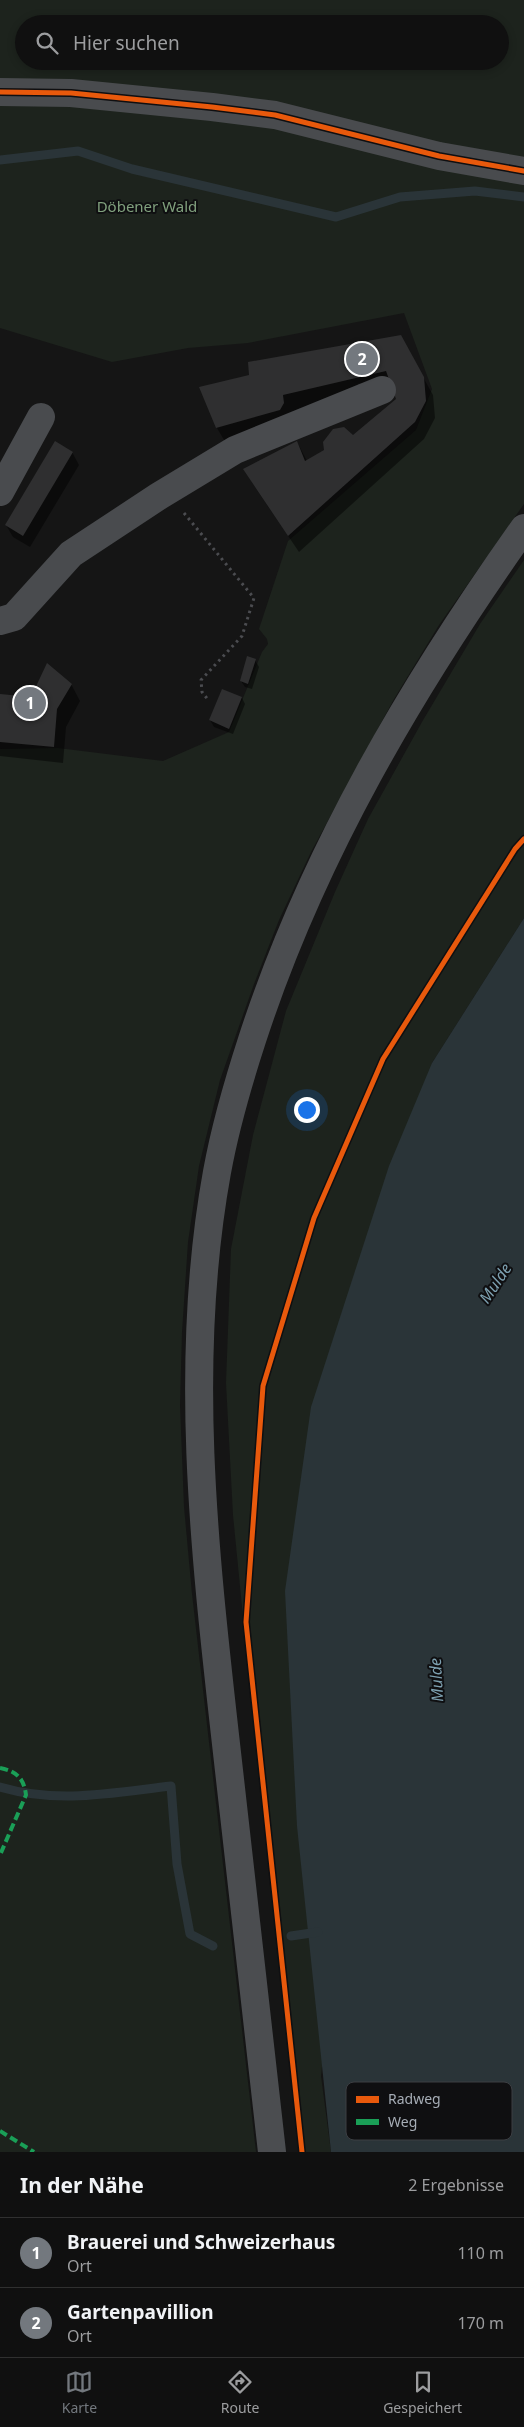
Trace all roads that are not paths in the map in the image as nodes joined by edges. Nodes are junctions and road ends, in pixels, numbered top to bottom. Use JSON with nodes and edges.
{"nodes":[{"id":1,"x":0,"y":92,"type":"edge"},
{"id":2,"x":524,"y":171,"type":"edge"},
{"id":3,"x":382,"y":390,"type":"dead end"},
{"id":4,"x":40,"y":417,"type":"dead end"},
{"id":5,"x":0,"y":492,"type":"edge"},
{"id":6,"x":524,"y":528,"type":"edge"},
{"id":7,"x":0,"y":621,"type":"edge"},
{"id":8,"x":272,"y":2152,"type":"edge"}],
"edges":[{"from":1,"to":2,"type":"street"},
{"from":3,"to":7,"type":"street"},
{"from":4,"to":5,"type":"street"},
{"from":6,"to":8,"type":"main road"}]}
